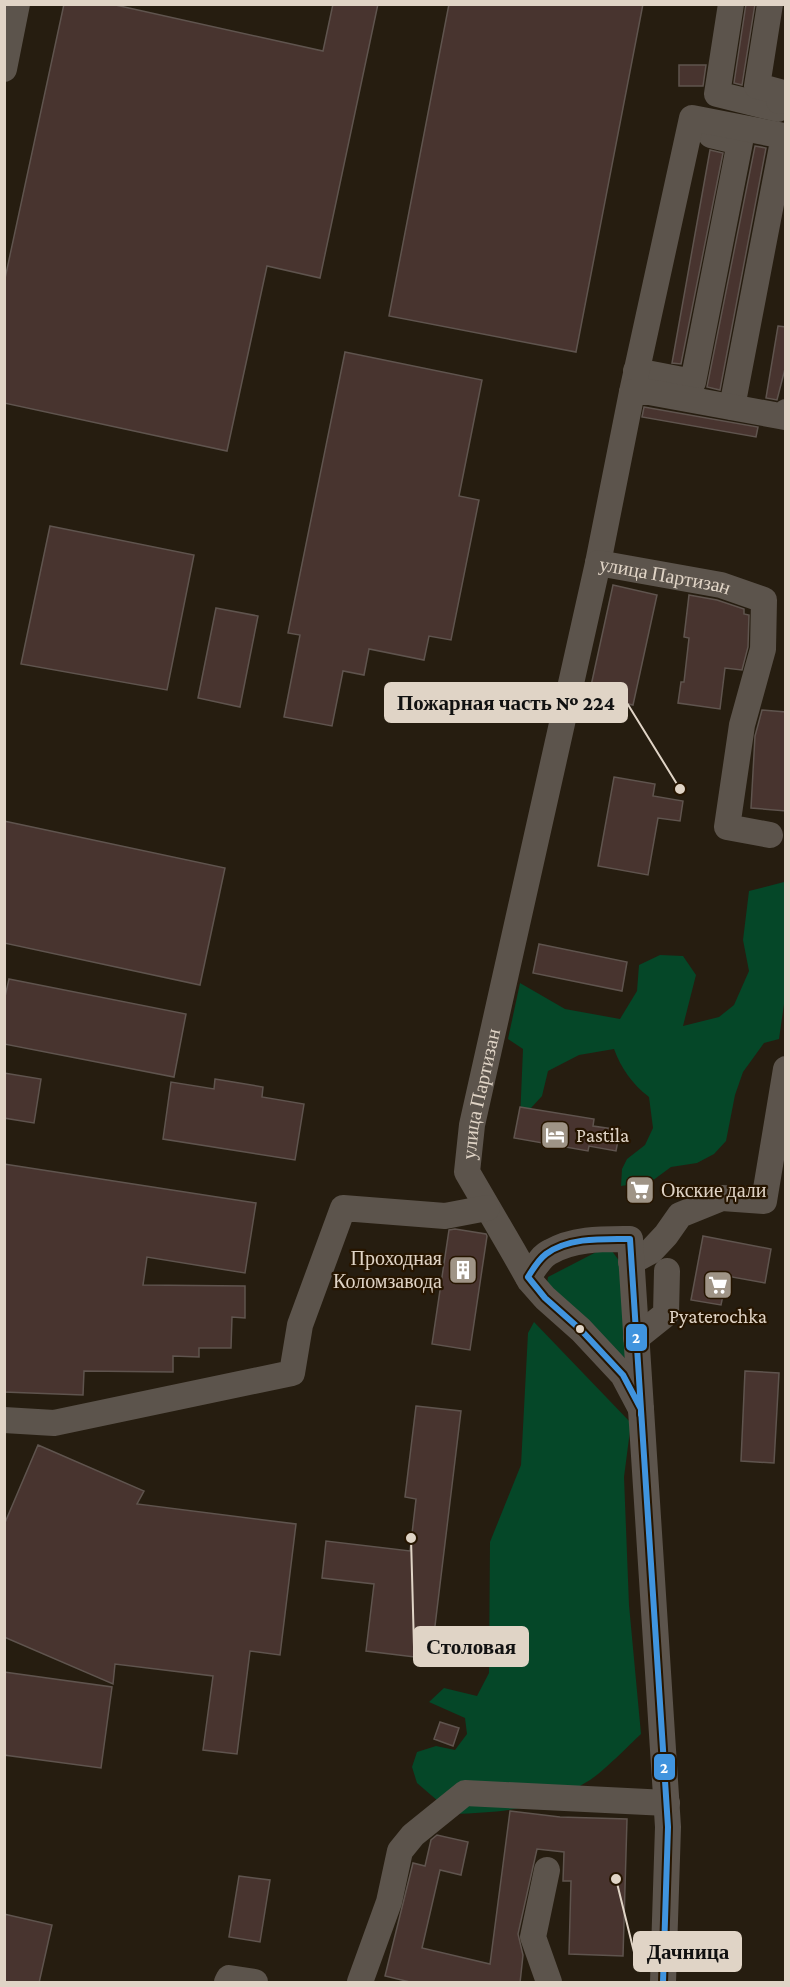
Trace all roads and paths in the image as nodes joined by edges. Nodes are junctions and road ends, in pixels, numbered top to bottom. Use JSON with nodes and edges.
{"nodes":[{"id":1,"x":17,"y":4,"type":"edge"},
{"id":2,"x":714,"y":4,"type":"edge"},
{"id":3,"x":732,"y":4,"type":"edge"},
{"id":4,"x":770,"y":4,"type":"edge"},
{"id":5,"x":4,"y":69,"type":"edge"},
{"id":6,"x":778,"y":109,"type":"junction"},
{"id":7,"x":691,"y":124,"type":"junction"},
{"id":8,"x":774,"y":134,"type":"junction"},
{"id":9,"x":634,"y":381,"type":"junction"},
{"id":10,"x":732,"y":407,"type":"junction"},
{"id":11,"x":786,"y":412,"type":"edge"},
{"id":12,"x":597,"y":563,"type":"junction"},
{"id":13,"x":770,"y":835,"type":"dead end"},
{"id":14,"x":786,"y":1069,"type":"edge"},
{"id":15,"x":487,"y":1208,"type":"junction"},
{"id":16,"x":631,"y":1262,"type":"junction"},
{"id":17,"x":517,"y":1266,"type":"junction"},
{"id":18,"x":667,"y":1271,"type":"dead end"},
{"id":19,"x":636,"y":1338,"type":"junction"},
{"id":20,"x":641,"y":1409,"type":"junction"},
{"id":21,"x":4,"y":1420,"type":"edge"},
{"id":22,"x":667,"y":1803,"type":"junction"},
{"id":23,"x":547,"y":1870,"type":"dead end"},
{"id":24,"x":227,"y":1983,"type":"edge"},
{"id":25,"x":255,"y":1983,"type":"edge"},
{"id":26,"x":360,"y":1983,"type":"edge"},
{"id":27,"x":549,"y":1983,"type":"edge"},
{"id":28,"x":663,"y":1983,"type":"edge"}],
"edges":[{"from":1,"to":5,"type":"street"},
{"from":2,"to":7,"type":"street"},
{"from":3,"to":6,"type":"street"},
{"from":4,"to":6,"type":"street"},
{"from":6,"to":8,"type":"street"},
{"from":7,"to":8,"type":"street"},
{"from":7,"to":9,"type":"street"},
{"from":7,"to":9,"type":"street"},
{"from":8,"to":10,"type":"street"},
{"from":9,"to":10,"type":"street"},
{"from":9,"to":12,"type":"street"},
{"from":10,"to":11,"type":"street"},
{"from":12,"to":13,"type":"street","name":"улица Партизан"},
{"from":12,"to":15,"type":"street","name":"улица Партизан"},
{"from":14,"to":16,"type":"street"},
{"from":15,"to":17,"type":"street","name":"улица Партизан"},
{"from":15,"to":21,"type":"street"},
{"from":16,"to":17,"type":"street"},
{"from":16,"to":19,"type":"street"},
{"from":17,"to":20,"type":"street","name":"улица Партизан"},
{"from":18,"to":19,"type":"street"},
{"from":19,"to":20,"type":"street"},
{"from":20,"to":22,"type":"street"},
{"from":22,"to":26,"type":"street"},
{"from":22,"to":28,"type":"street"},
{"from":23,"to":27,"type":"street"},
{"from":24,"to":25,"type":"street"}]}
